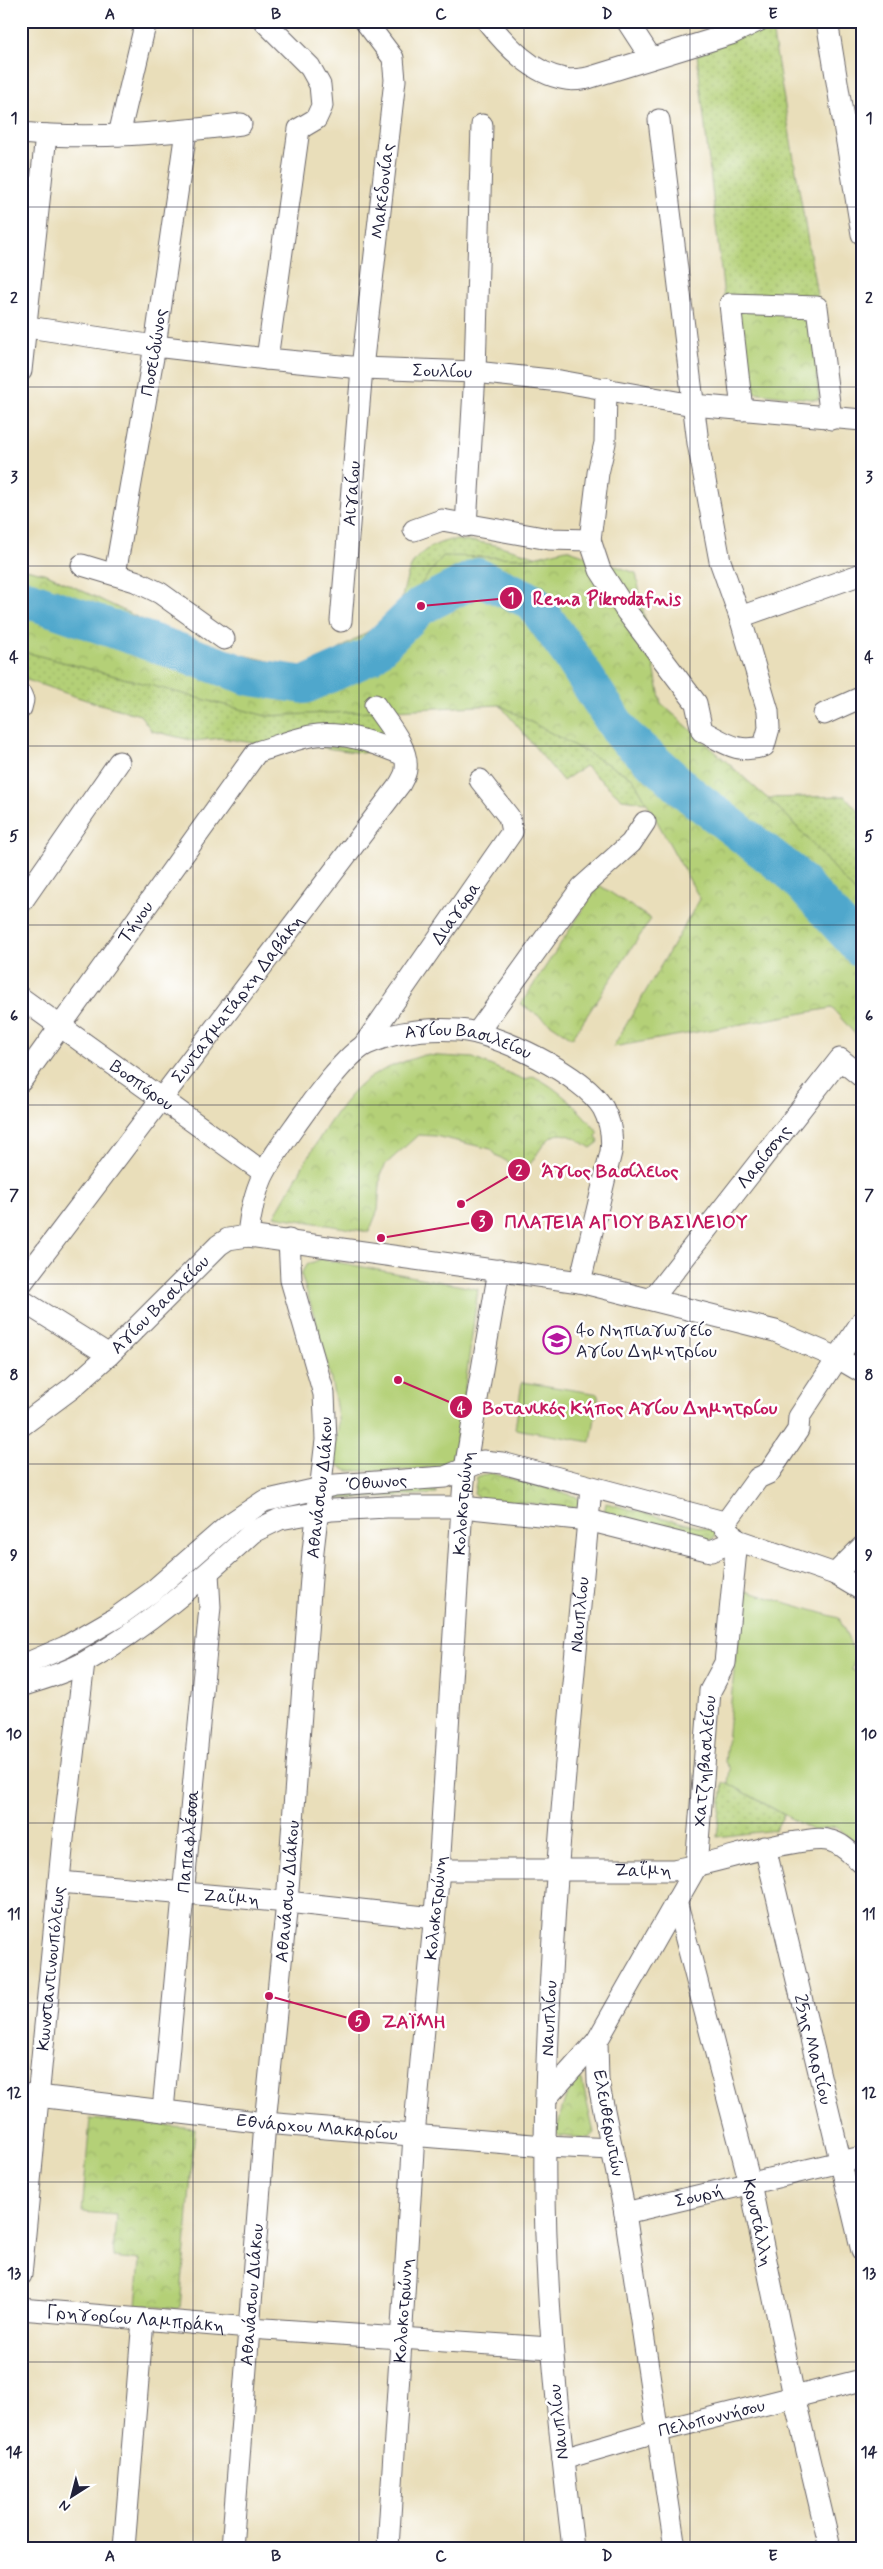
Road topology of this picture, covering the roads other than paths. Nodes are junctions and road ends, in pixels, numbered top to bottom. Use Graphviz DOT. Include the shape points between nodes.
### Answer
graph roads {
  1 [pos="146,21"];
  2 [pos="264,21"];
  3 [pos="365,21"];
  4 [pos="487,21"];
  5 [pos="627,21"];
  6 [pos="758,21"];
  7 [pos="827,21"];
  8 [pos="727,28"];
  9 [pos="651,58"];
  10 [pos="659,120"];
  11 [pos="241,124"];
  12 [pos="482,125"];
  13 [pos="186,131"];
  14 [pos="21,133"];
  15 [pos="46,135"];
  16 [pos="119,135"];
  17 [pos="856,158"];
  18 [pos="862,234"];
  19 [pos="24,327"];
  20 [pos="155,346"];
  21 [pos="268,359"];
  22 [pos="362,368"];
  23 [pos="21,371"];
  24 [pos="475,372"];
  25 [pos="606,388"];
  26 [pos="693,406"];
  27 [pos="742,410"];
  28 [pos="831,419"];
  29 [pos="862,420"];
  30 [pos="466,526"];
  31 [pos="414,530"];
  32 [pos="590,540"];
  33 [pos="82,566"];
  34 [pos="115,574"];
  35 [pos="862,574"];
  36 [pos="740,617"];
  37 [pos="341,621"];
  38 [pos="224,639"];
  39 [pos="862,697"];
  40 [pos="376,705"];
  41 [pos="824,714"];
  42 [pos="404,755"];
  43 [pos="119,762"];
  44 [pos="480,780"];
  45 [pos="644,822"];
  46 [pos="21,903"];
  47 [pos="21,998"];
  48 [pos="60,1025"];
  49 [pos="477,1033"];
  50 [pos="364,1045"];
  51 [pos="862,1077"];
  52 [pos="21,1081"];
  53 [pos="162,1099"];
  54 [pos="263,1172"];
  55 [pos="248,1236"];
  56 [pos="289,1240"];
  57 [pos="499,1270"];
  58 [pos="580,1282"];
  59 [pos="21,1284"];
  60 [pos="652,1299"];
  61 [pos="21,1300"];
  62 [pos="862,1321"];
  63 [pos="109,1355"];
  64 [pos="838,1358"];
  65 [pos="862,1372"];
  66 [pos="21,1426"];
  67 [pos="465,1469"];
  68 [pos="322,1487"];
  69 [pos="591,1488"];
  70 [pos="462,1507"];
  71 [pos="318,1512"];
  72 [pos="588,1520"];
  73 [pos="731,1533"];
  74 [pos="862,1547"];
  75 [pos="208,1573"];
  76 [pos="834,1574"];
  77 [pos="862,1590"];
  78 [pos="84,1663"];
  79 [pos="21,1666"];
  80 [pos="21,1686"];
  81 [pos="765,1847"];
  82 [pos="862,1863"];
  83 [pos="696,1866"];
  84 [pos="439,1870"];
  85 [pos="558,1870"];
  86 [pos="60,1882"];
  87 [pos="183,1894"];
  88 [pos="676,1901"];
  89 [pos="287,1902"];
  90 [pos="434,1918"];
  91 [pos="598,2041"];
  92 [pos="30,2094"];
  93 [pos="546,2098"];
  94 [pos="164,2110"];
  95 [pos="265,2123"];
  96 [pos="414,2136"];
  97 [pos="545,2146"];
  98 [pos="613,2149"];
  99 [pos="862,2157"];
  100 [pos="841,2162"];
  101 [pos="750,2184"];
  102 [pos="625,2213"];
  103 [pos="862,2251"];
  104 [pos="21,2274"];
  105 [pos="21,2308"];
  106 [pos="142,2320"];
  107 [pos="250,2328"];
  108 [pos="401,2339"];
  109 [pos="550,2348"];
  110 [pos="862,2380"];
  111 [pos="794,2396"];
  112 [pos="659,2431"];
  113 [pos="562,2460"];
  114 [pos="124,2548"];
  115 [pos="232,2548"];
  116 [pos="388,2548"];
  117 [pos="573,2548"];
  118 [pos="675,2548"];
  119 [pos="830,2548"];
  1 -- 16 [label="street"];
  2 -- 21 [label="street" via="310,67 320,85 322,106 316,119 298,129"];
  3 -- 22 [label="street, Μακεδονίας" via="393,58 395,80"];
  4 -- 9 [label="street" via="519,55 541,71 567,80 588,78"];
  5 -- 9 [label="street"];
  6 -- 8 [label="street"];
  7 -- 17 [label="street"];
  8 -- 9 [label="street"];
  10 -- 26 [label="street"];
  11 -- 13 [label="street"];
  12 -- 24 [label="street"];
  13 -- 16 [label="street"];
  13 -- 20 [label="street, Ποσειδώνος"];
  14 -- 15 [label="street"];
  15 -- 16 [label="street"];
  15 -- 19 [label="street"];
  17 -- 18 [label="street"];
  19 -- 20 [label="street, Σουλίου"];
  19 -- 23 [label="street"];
  20 -- 21 [label="street, Σουλίου"];
  20 -- 34 [label="street, Ποσειδώνος"];
  21 -- 22 [label="street, Σουλίου"];
  22 -- 24 [label="street, Σουλίου"];
  22 -- 37 [label="street, Αιγαίου"];
  24 -- 25 [label="street, Σουλίου"];
  24 -- 30 [label="street"];
  25 -- 26 [label="street, Σουλίου"];
  25 -- 32 [label="street" via="605,443"];
  26 -- 27 [label="street, Σουλίου"];
  26 -- 36 [label="street" via="720,561"];
  27 -- 28 [label="street, Σουλίου"];
  27 -- 28 [label="street" via="730,304 817,307"];
  28 -- 29 [label="street, Σουλίου"];
  30 -- 31 [label="street" via="442,520"];
  30 -- 32 [label="street" via="549,538"];
  32 -- 36 [label="street" via="600,570 627,612 696,703 702,731 736,749 749,751 764,746 769,728 768,711"];
  33 -- 34 [label="street"];
  34 -- 38 [label="street" via="160,593"];
  35 -- 36 [label="street"];
  39 -- 41 [label="street"];
  40 -- 42 [label="street, Συνταγματάρχη Δαβάκη"];
  42 -- 48 [label="street, Τήνου" via="369,740 341,735 310,736 257,752"];
  42 -- 53 [label="street, Συνταγματάρχη Δαβάκη" via="406,769 400,784"];
  43 -- 46 [label="street"];
  44 -- 50 [label="street, Διαγόρα" via="509,817 512,832"];
  45 -- 49 [label="street" via="631,842 582,887"];
  47 -- 48 [label="street, Βοσπόρου"];
  48 -- 52 [label="street, Τήνου"];
  48 -- 53 [label="street, Βοσπόρου"];
  49 -- 50 [label="street, Αγίου Βασιλείου" via="460,1030 408,1031"];
  49 -- 58 [label="street, Αγίου Βασιλείου" via="533,1055 562,1073 602,1107 610,1123 613,1137 611,1152"];
  50 -- 54 [label="street, Αγίου Βασιλείου" via="317,1095"];
  51 -- 60 [label="street, Λαρίσσης" via="840,1059"];
  53 -- 54 [label="street, Βοσπόρου"];
  53 -- 59 [label="street, Συνταγματάρχη Δαβάκη"];
  54 -- 55 [label="street, Αγίου Βασιλείου" via="252,1203"];
  55 -- 56 [label="street, Αγίου Βασιλείου"];
  55 -- 63 [label="street, Αγίου Βασιλείου" via="228,1239 219,1245"];
  56 -- 57 [label="street, Αγίου Βασιλείου"];
  56 -- 68 [label="street, Αθανάσιου Διάκου" via="291,1280 324,1394 326,1440"];
  57 -- 58 [label="street, Αγίου Βασιλείου"];
  57 -- 67 [label="street, Κολοκοτρώνη"];
  58 -- 60 [label="street, Αγίου Βασιλείου"];
  60 -- 64 [label="street, Αγίου Βασιλείου" via="775,1331"];
  61 -- 63 [label="street, Αγίου Βασιλείου"];
  62 -- 64 [label="street"];
  63 -- 66 [label="street"];
  64 -- 65 [label="street, Αγίου Βασιλείου"];
  64 -- 73 [label="street" via="799,1417 794,1437 769,1473 758,1478"];
  67 -- 68 [label="street, Όθωνος" via="445,1477"];
  67 -- 69 [label="street, Όθωνος" via="482,1462 502,1462"];
  67 -- 70 [label="street, Κολοκοτρώνη"];
  68 -- 71 [label="street, Αθανάσιου Διάκου"];
  68 -- 79 [label="street, Όθωνος" via="278,1496 250,1509 130,1608 65,1647"];
  69 -- 72 [label="street, Ναυπλίου"];
  69 -- 73 [label="street, Όθωνος" via="720,1521"];
  70 -- 71 [label="street, Όθωνος" via="387,1507"];
  70 -- 72 [label="street, Όθωνος"];
  70 -- 84 [label="street, Κολοκοτρώνη"];
  71 -- 75 [label="street, Όθωνος" via="290,1516 265,1525"];
  71 -- 89 [label="street, Αθανάσιου Διάκου" via="312,1551"];
  72 -- 73 [label="street, Όθωνος" via="711,1551"];
  72 -- 85 [label="street, Ναυπλίου"];
  73 -- 76 [label="street, Όθωνος"];
  73 -- 83 [label="street, Χατζηβασιλείου" via="725,1663 710,1691"];
  74 -- 76 [label="street"];
  75 -- 78 [label="street, Όθωνος" via="152,1619"];
  75 -- 87 [label="street, Παπαφλέσσα" via="210,1607"];
  76 -- 77 [label="street, Όθωνος"];
  78 -- 80 [label="street, Όθωνος"];
  78 -- 86 [label="street, Κωνσταντινουπόλεως"];
  81 -- 82 [label="street" via="828,1840 838,1843"];
  81 -- 83 [label="street"];
  81 -- 100 [label="street, 25ης Μαρτίου"];
  83 -- 85 [label="street, Ζαΐμη" via="673,1870"];
  83 -- 88 [label="street, Ελευθερωτών"];
  84 -- 85 [label="street, Ζαΐμη"];
  84 -- 90 [label="street, Κολοκοτρώνη"];
  85 -- 93 [label="street, Ναυπλίου"];
  86 -- 87 [label="street, Ζαΐμη"];
  86 -- 92 [label="street, Κωνσταντινουπόλεως"];
  87 -- 89 [label="street, Ζαΐμη"];
  87 -- 94 [label="street, Παπαφλέσσα"];
  88 -- 91 [label="street, Ελευθερωτών"];
  88 -- 101 [label="street, Κρυστάλλη"];
  89 -- 90 [label="street, Ζαΐμη"];
  89 -- 95 [label="street, Αθανάσιου Διάκου"];
  90 -- 96 [label="street, Κολοκοτρώνη"];
  91 -- 93 [label="street"];
  91 -- 98 [label="street, Ελευθερωτών" via="598,2081"];
  92 -- 94 [label="street, Εθνάρχου Μακαρίου"];
  92 -- 104 [label="street, Κωνσταντινουπόλεως"];
  93 -- 97 [label="street, Ναυπλίου"];
  94 -- 95 [label="street, Εθνάρχου Μακαρίου"];
  95 -- 96 [label="street, Εθνάρχου Μακαρίου"];
  95 -- 107 [label="street, Αθανάσιου Διάκου"];
  96 -- 97 [label="street, Εθνάρχου Μακαρίου"];
  96 -- 108 [label="street, Κολοκοτρώνη"];
  97 -- 98 [label="street, Εθνάρχου Μακαρίου"];
  97 -- 109 [label="street, Ναυπλίου"];
  98 -- 102 [label="street, Ελευθερωτών"];
  99 -- 100 [label="street, Σουρή"];
  100 -- 101 [label="street, Σουρή"];
  100 -- 103 [label="street, 25ης Μαρτίου"];
  101 -- 102 [label="street, Σουρή"];
  101 -- 111 [label="street, Κρυστάλλη"];
  102 -- 112 [label="street, Ελευθερωτών"];
  105 -- 106 [label="street, Γρηγορίου Λαμπράκη"];
  106 -- 107 [label="street, Γρηγορίου Λαμπράκη"];
  106 -- 114 [label="street"];
  107 -- 108 [label="street, Γρηγορίου Λαμπράκη"];
  107 -- 115 [label="street, Αθανάσιου Διάκου"];
  108 -- 109 [label="street, Γρηγορίου Λαμπράκη"];
  108 -- 116 [label="street, Κολοκοτρώνη"];
  109 -- 113 [label="street, Ναυπλίου"];
  110 -- 111 [label="street, Πελοποννήσου"];
  111 -- 112 [label="street, Πελοποννήσου"];
  111 -- 119 [label="street, Κρυστάλλη"];
  112 -- 113 [label="street, Πελοποννήσου"];
  112 -- 118 [label="street, Ελευθερωτών"];
  113 -- 117 [label="street, Ναυπλίου"];
}
